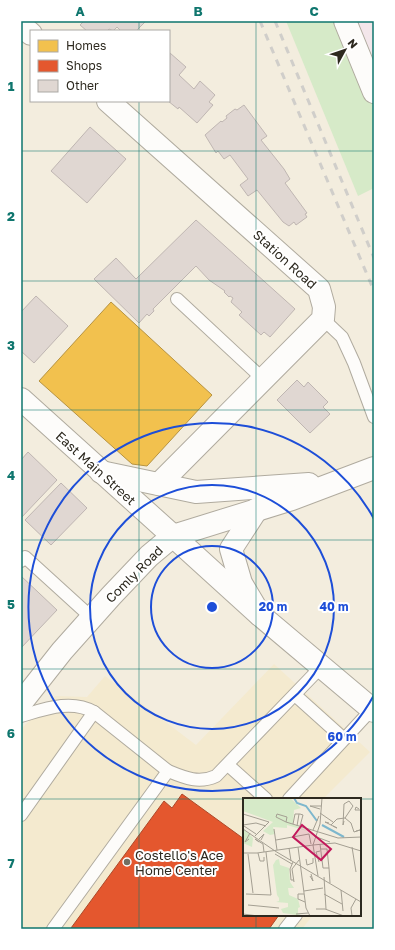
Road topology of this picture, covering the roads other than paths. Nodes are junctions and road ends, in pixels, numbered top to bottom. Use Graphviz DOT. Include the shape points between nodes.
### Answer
graph roads {
  1 [pos="344,21"];
  2 [pos="21,25"];
  3 [pos="30,33"];
  4 [pos="374,92"];
  5 [pos="109,102"];
  6 [pos="177,299"];
  7 [pos="323,319"];
  8 [pos="263,379"];
  9 [pos="21,399"];
  10 [pos="374,417"];
  11 [pos="374,468"];
  12 [pos="101,472"];
  13 [pos="342,481"];
  14 [pos="159,484"];
  15 [pos="257,509"];
  16 [pos="172,536"];
  17 [pos="21,561"];
  18 [pos="260,615"];
  19 [pos="92,618"];
  20 [pos="322,666"];
  21 [pos="295,695"];
  22 [pos="22,704"];
  23 [pos="373,710"];
  24 [pos="94,712"];
  25 [pos="344,739"];
  26 [pos="228,765"];
  27 [pos="168,771"];
  28 [pos="265,798"];
  29 [pos="290,798"];
  30 [pos="21,815"];
  31 [pos="295,916"];
  32 [pos="53,929"];
  33 [pos="285,929"];
  1 -- 4 [label="main road"];
  2 -- 3 [label="main road"];
  5 -- 7 [label="main road, Station Road" via="319,289 324,307"];
  6 -- 8 [label="lane"];
  7 -- 8 [label="main road"];
  7 -- 10 [label="lane" via="342,337"];
  8 -- 14 [label="main road"];
  9 -- 12 [label="main road, East Main Street"];
  11 -- 13 [label="main road, Comly Road"];
  12 -- 14 [label="main road"];
  12 -- 16 [label="main road, East Main Street"];
  13 -- 14 [label="main road" via="196,492"];
  13 -- 15 [label="main road, Comly Road"];
  15 -- 16 [label="main road, Comly Road"];
  15 -- 18 [label="main road" via="231,549 241,583"];
  16 -- 18 [label="main road, East Main Street"];
  16 -- 19 [label="main road, Comly Road" via="148,556"];
  17 -- 19 [label="lane" via="25,557"];
  18 -- 20 [label="main road, East Main Street"];
  19 -- 22 [label="main road, Comly Road"];
  20 -- 21 [label="lane"];
  20 -- 23 [label="main road, East Main Street"];
  21 -- 25 [label="lane"];
  21 -- 26 [label="lane"];
  22 -- 24 [label="lane" via="79,705"];
  23 -- 25 [label="lane"];
  24 -- 27 [label="lane"];
  24 -- 30 [label="lane"];
  25 -- 29 [label="lane"];
  26 -- 27 [label="lane" via="208,780 194,780"];
  26 -- 28 [label="lane"];
  27 -- 32 [label="lane"];
  31 -- 33 [label="lane"];
}
